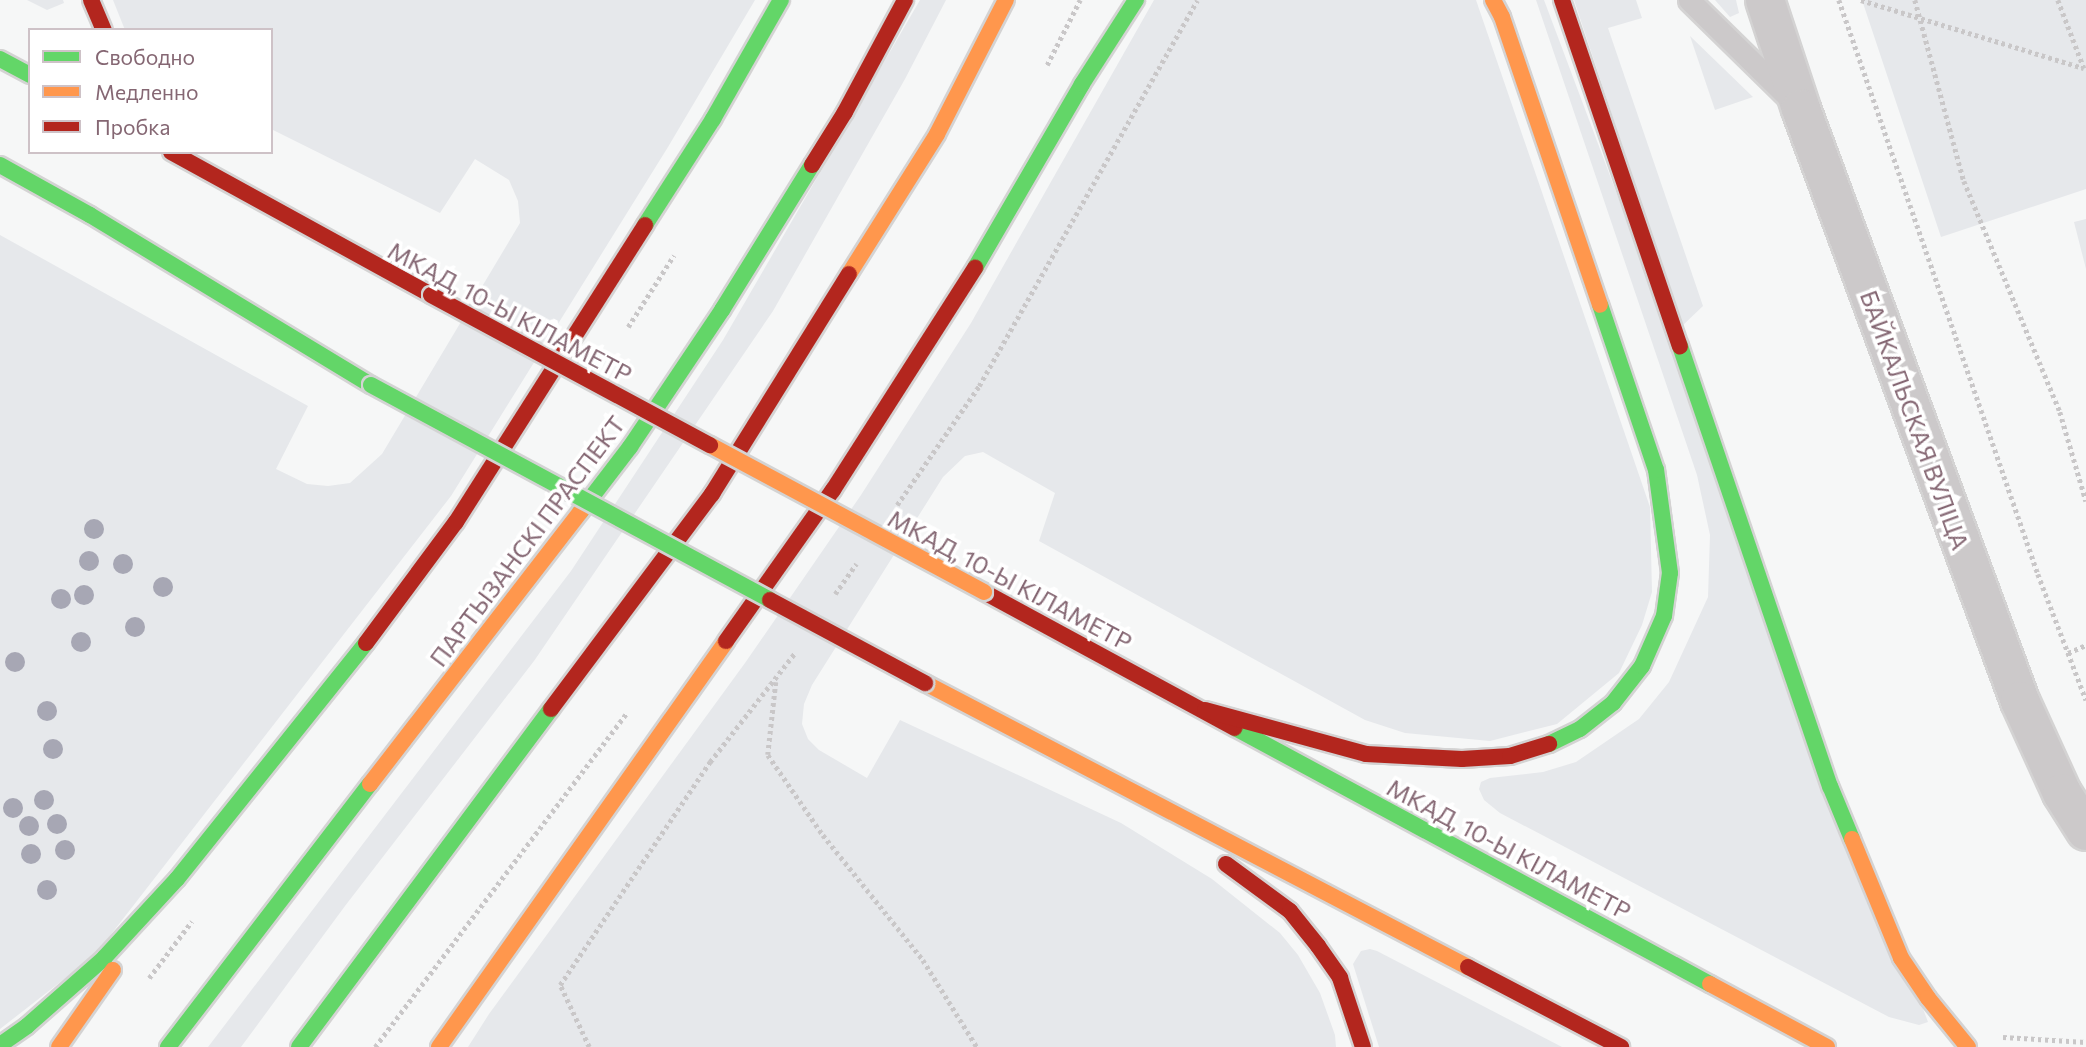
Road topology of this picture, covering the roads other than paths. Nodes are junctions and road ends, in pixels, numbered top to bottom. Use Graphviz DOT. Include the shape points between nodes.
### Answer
graph roads {
  1 [pos="91,0"];
  2 [pos="781,0"];
  3 [pos="905,0"];
  4 [pos="1006,0"];
  5 [pos="1119,0"];
  6 [pos="1136,0"];
  7 [pos="1493,0"];
  8 [pos="1562,0"];
  9 [pos="1689,0"];
  10 [pos="1765,0"];
  11 [pos="103,28"];
  12 [pos="0,59"];
  13 [pos="28,74"];
  14 [pos="1082,84"];
  15 [pos="1801,109"];
  16 [pos="175,154"];
  17 [pos="0,166"];
  18 [pos="237,168"];
  19 [pos="26,199"];
  20 [pos="90,215"];
  21 [pos="304,225"];
  22 [pos="943,694"];
  23 [pos="1205,710"];
  24 [pos="2086,831"];
  25 [pos="1181,836"];
  26 [pos="1215,857"];
  27 [pos="562,870"];
  28 [pos="177,879"];
  29 [pos="1962,1041"];
  30 [pos="0,1045"];
  31 [pos="59,1047"];
  32 [pos="168,1047"];
  33 [pos="299,1047"];
  34 [pos="429,1047"];
  35 [pos="439,1047"];
  36 [pos="1363,1047"];
  37 [pos="1621,1047"];
  38 [pos="1827,1047"];
  1 -- 11 [label="main road"];
  2 -- 28 [label="main road" via="713,118 456,522 331,691"];
  3 -- 32 [label="main road, ПАРТЫЗАНСКІ ПРАСПЕКТ" via="838,123 722,310 629,447"];
  4 -- 33 [label="main road" via="937,134 712,494"];
  5 -- 14 [label="main road"];
  6 -- 14 [label="main road"];
  7 -- 23 [label="main road" via="1656,470 1670,573 1664,616 1642,666 1613,703 1580,729 1510,756 1462,760 1366,754"];
  8 -- 29 [label="main road" via="1829,786 1901,958"];
  9 -- 15 [label="lane"];
  10 -- 15 [label="street, БАЙКАЛЬСКАЯ ВУЛІЦА"];
  12 -- 13 [label="main road"];
  14 -- 27 [label="main road" via="950,310 833,490"];
  15 -- 24 [label="street, БАЙКАЛЬСКАЯ ВУЛІЦА" via="2020,701 2062,793"];
  16 -- 21 [label="main road, МКАД, 10-Ы КІЛАМЕТР"];
  17 -- 20 [label="main road"];
  18 -- 21 [label="main road"];
  19 -- 20 [label="main road"];
  20 -- 22 [label="main road, bridge" via="371,385"];
  21 -- 23 [label="main road, МКАД, 10-Ы КІЛАМЕТР, bridge"];
  22 -- 25 [label="main road"];
  22 -- 37 [label="main road"];
  23 -- 38 [label="main road, МКАД, 10-Ы КІЛАМЕТР"];
  26 -- 36 [label="main road" via="1290,912 1318,947 1340,978"];
  27 -- 34 [label="main road"];
  27 -- 35 [label="main road"];
  28 -- 30 [label="main road" via="104,958"];
  28 -- 31 [label="main road"];
}
